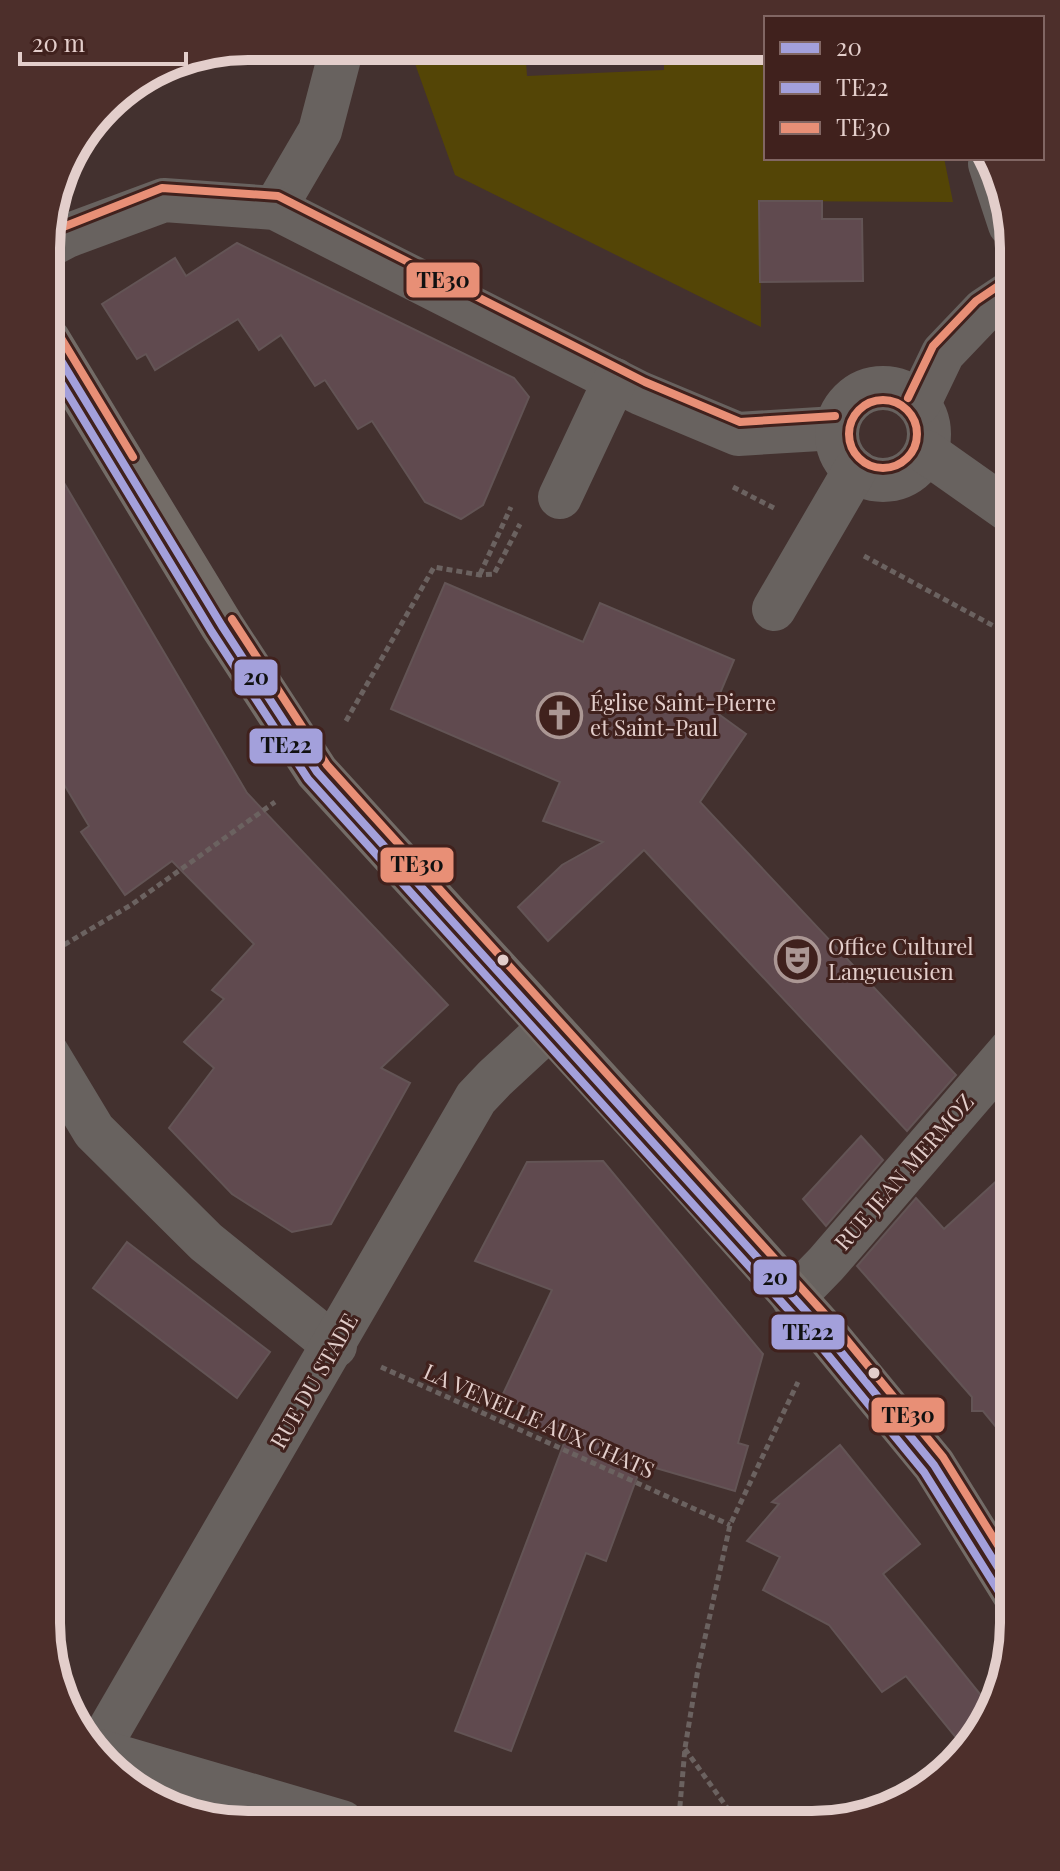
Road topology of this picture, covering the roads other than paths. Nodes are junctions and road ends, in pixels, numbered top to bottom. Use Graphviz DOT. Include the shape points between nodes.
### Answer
graph roads {
  1 [pos="339,60"];
  2 [pos="275,208"];
  3 [pos="61,239"];
  4 [pos="1000,299"];
  5 [pos="60,359"];
  6 [pos="615,380"];
  7 [pos="919,403"];
  8 [pos="836,428"];
  9 [pos="926,452"];
  10 [pos="855,470"];
  11 [pos="560,497"];
  12 [pos="1000,504"];
  13 [pos="774,609"];
  14 [pos="549,1028"];
  15 [pos="1000,1062"];
  16 [pos="60,1075"];
  17 [pos="793,1298"];
  18 [pos="335,1346"];
  19 [pos="1000,1571"];
  20 [pos="103,1742"];
  21 [pos="115,1755"];
  22 [pos="305,1811"];
  1 -- 2 [label="street" via="320,131"];
  2 -- 3 [label="street" via="164,200"];
  2 -- 6 [label="street"];
  4 -- 7 [label="street" via="943,353"];
  5 -- 14 [label="main road" via="317,772"];
  6 -- 8 [label="street" via="738,434"];
  6 -- 11 [label="street"];
  7 -- 8 [label="street" via="894,388 863,392 849,402"];
  7 -- 9 [label="street" via="930,429"];
  8 -- 10 [label="street" via="843,457"];
  9 -- 10 [label="street" via="912,471 897,479 871,478"];
  9 -- 12 [label="street"];
  10 -- 13 [label="street"];
  14 -- 17 [label="main road"];
  14 -- 18 [label="street, RUE DU STADE" via="476,1098"];
  15 -- 17 [label="street, RUE JEAN MERMOZ"];
  16 -- 18 [label="street" via="94,1131 206,1242"];
  17 -- 19 [label="main road" via="934,1465"];
  18 -- 20 [label="street, RUE DU STADE"];
  21 -- 22 [label="street"];
}
